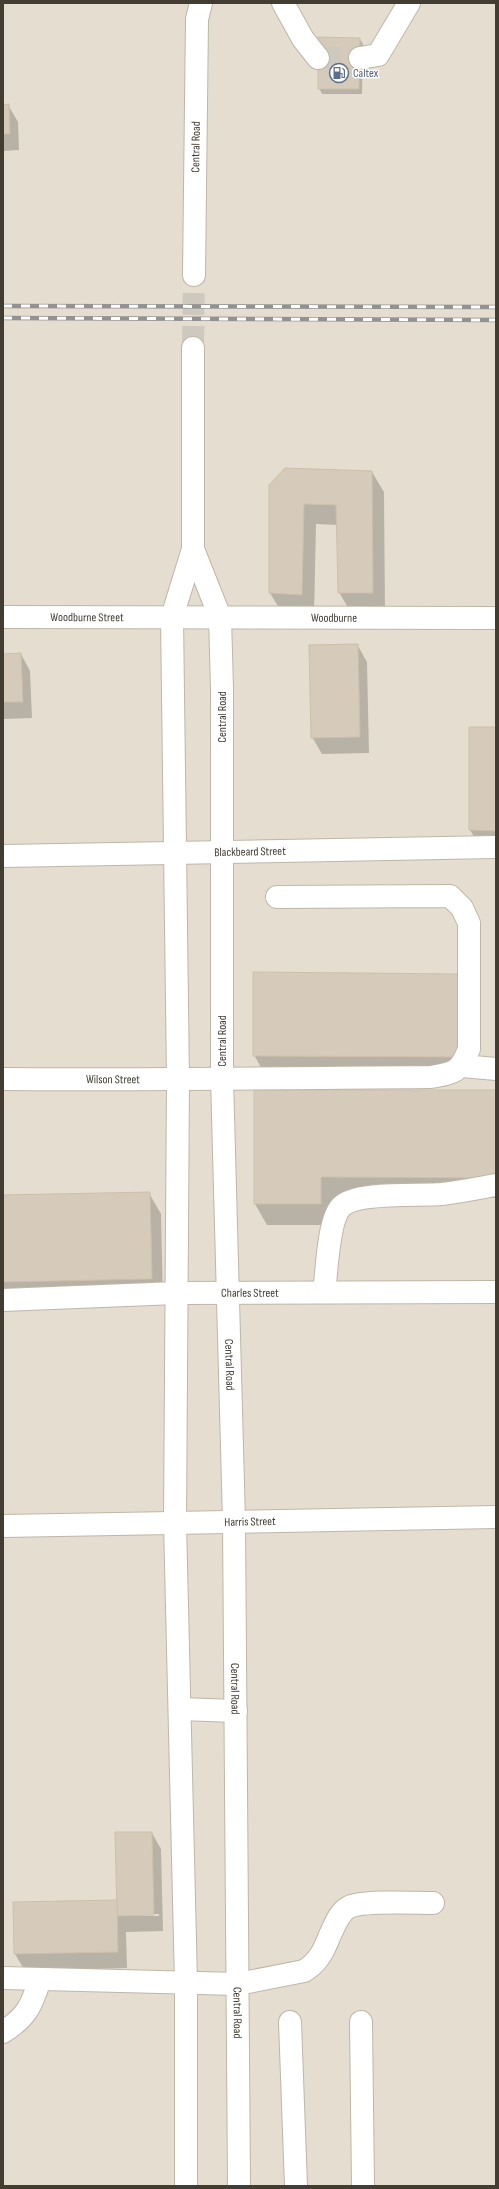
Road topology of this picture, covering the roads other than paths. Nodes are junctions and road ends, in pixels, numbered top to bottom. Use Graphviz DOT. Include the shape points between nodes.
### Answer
graph roads {
  1 [pos="283,3"];
  2 [pos="409,3"];
  3 [pos="197,8"];
  4 [pos="318,58"];
  5 [pos="360,58"];
  6 [pos="194,274"];
  7 [pos="193,348"];
  8 [pos="193,549"];
  9 [pos="3,617"];
  10 [pos="172,617"];
  11 [pos="220,617"];
  12 [pos="496,618"];
  13 [pos="496,847"];
  14 [pos="222,852"];
  15 [pos="174,853"];
  16 [pos="3,856"];
  17 [pos="277,897"];
  18 [pos="462,1066"];
  19 [pos="496,1069"];
  20 [pos="222,1078"];
  21 [pos="3,1079"];
  22 [pos="178,1080"];
  23 [pos="496,1185"];
  24 [pos="324,1292"];
  25 [pos="496,1292"];
  26 [pos="177,1293"];
  27 [pos="227,1293"];
  28 [pos="3,1300"];
  29 [pos="496,1517"];
  30 [pos="234,1521"];
  31 [pos="175,1523"];
  32 [pos="3,1526"];
  33 [pos="180,1710"];
  34 [pos="236,1711"];
  35 [pos="433,1903"];
  36 [pos="3,1978"];
  37 [pos="40,1979"];
  38 [pos="186,1983"];
  39 [pos="238,1984"];
  40 [pos="290,2022"];
  41 [pos="361,2022"];
  42 [pos="3,2032"];
  43 [pos="186,2186"];
  44 [pos="239,2186"];
  45 [pos="296,2186"];
  46 [pos="363,2186"];
  1 -- 4 [label="street" via="303,39"];
  2 -- 5 [label="street" via="378,55"];
  3 -- 6 [label="street, Central Road"];
  7 -- 8 [label="street, Central Road"];
  8 -- 10 [label="street, Central Road"];
  8 -- 11 [label="street, Central Road"];
  9 -- 10 [label="street, Woodburne Street"];
  10 -- 11 [label="street, Woodburne"];
  10 -- 15 [label="street, Central Road"];
  11 -- 12 [label="street, Woodburne"];
  11 -- 14 [label="street, Central Road"];
  13 -- 14 [label="street, Blackbeard Street"];
  14 -- 15 [label="street, Blackbeard Street"];
  14 -- 20 [label="street, Central Road"];
  15 -- 16 [label="street, Blackbeard Street"];
  15 -- 22 [label="street, Central Road"];
  17 -- 18 [label="street" via="450,896 462,908 469,923 469,1050"];
  18 -- 19 [label="street"];
  18 -- 20 [label="street, Wilson Street" via="448,1074 431,1077"];
  20 -- 22 [label="street, Wilson Street"];
  20 -- 27 [label="street, Central Road"];
  21 -- 22 [label="street, Wilson Street"];
  22 -- 26 [label="street, Central Road"];
  23 -- 24 [label="street" via="442,1194 351,1200 340,1207 330,1227"];
  24 -- 25 [label="street, Charles Street"];
  24 -- 27 [label="street, Charles Street"];
  26 -- 27 [label="street, Charles Street"];
  26 -- 28 [label="street, Charles Street"];
  26 -- 31 [label="street, Central Road"];
  27 -- 30 [label="street, Central Road"];
  29 -- 30 [label="street, Harris Street"];
  30 -- 31 [label="street, Harris Street"];
  30 -- 34 [label="street, Central Road"];
  31 -- 32 [label="street, Harris Street"];
  31 -- 33 [label="street, Central Road"];
  33 -- 34 [label="street"];
  33 -- 38 [label="street, Central Road"];
  34 -- 39 [label="street, Central Road"];
  35 -- 39 [label="street" via="365,1904 350,1907 335,1923 321,1956 312,1966 304,1971"];
  36 -- 37 [label="street"];
  37 -- 38 [label="street"];
  37 -- 42 [label="street" via="33,2004 27,2013"];
  38 -- 39 [label="street"];
  38 -- 43 [label="street, Central Road"];
  39 -- 44 [label="street, Central Road"];
  40 -- 45 [label="street"];
  41 -- 46 [label="street"];
}
